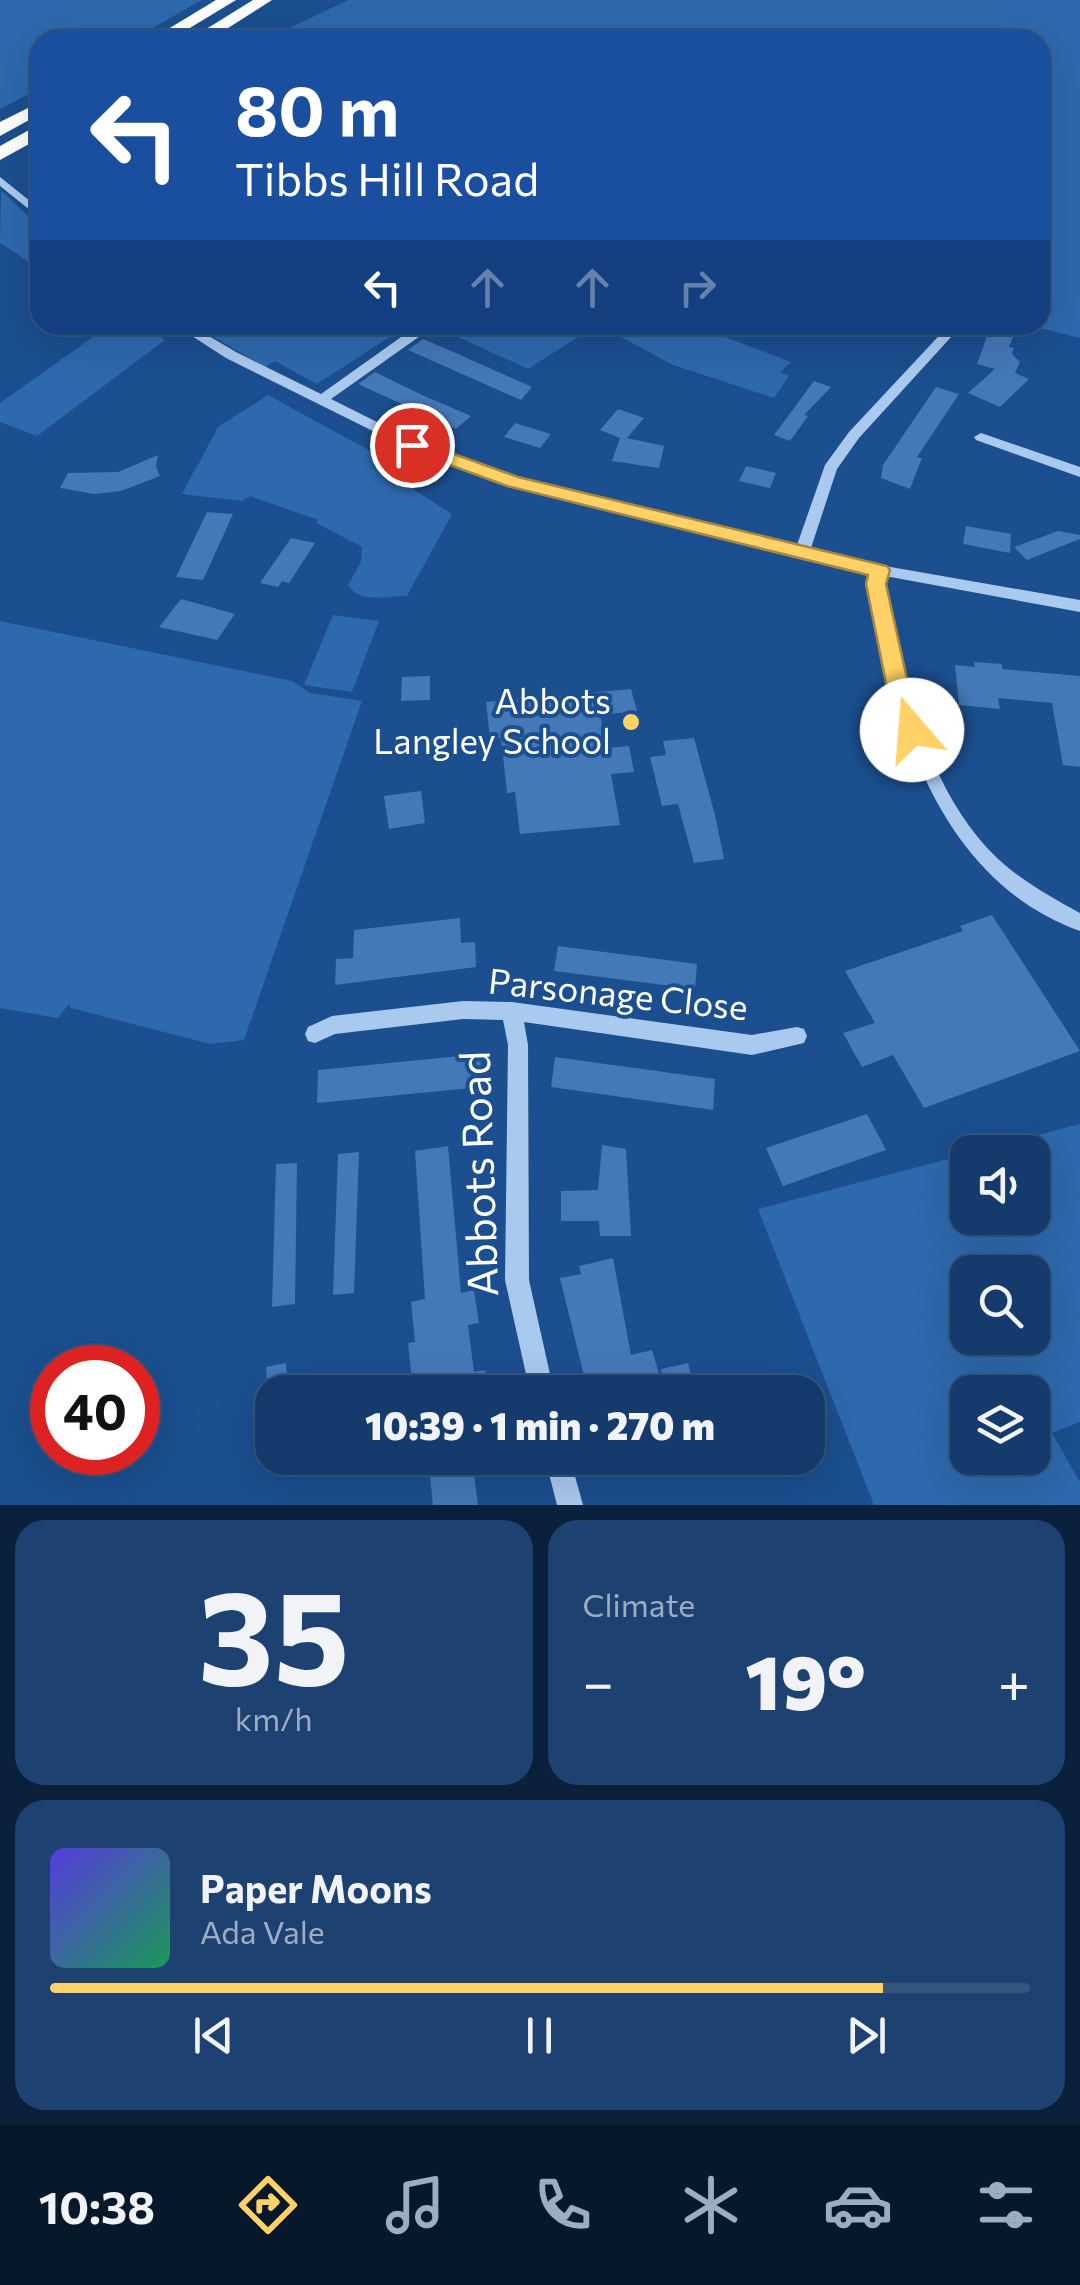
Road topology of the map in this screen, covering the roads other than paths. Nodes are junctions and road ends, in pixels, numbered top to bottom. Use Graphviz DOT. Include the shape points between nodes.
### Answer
graph roads {
  1 [pos="228,0"];
  2 [pos="264,0"];
  3 [pos="176,30"];
  4 [pos="213,30"];
  5 [pos="30,113"];
  6 [pos="0,130"];
  7 [pos="30,136"];
  8 [pos="0,154"];
  9 [pos="0,180"];
  10 [pos="30,206"];
  11 [pos="198,335"];
  12 [pos="412,335"];
  13 [pos="947,335"];
  14 [pos="320,401"];
  15 [pos="981,437"];
  16 [pos="1080,472"];
  17 [pos="803,550"];
  18 [pos="880,570"];
  19 [pos="1080,606"];
  20 [pos="1080,923"];
  21 [pos="512,1012"];
  22 [pos="315,1034"];
  23 [pos="797,1036"];
  24 [pos="538,1375"];
  25 [pos="562,1475"];
  26 [pos="570,1505"];
  1 -- 3 [label="highway"];
  2 -- 4 [label="highway"];
  5 -- 6 [label="highway"];
  7 -- 8 [label="highway"];
  9 -- 10 [label="street"];
  11 -- 14 [label="street"];
  12 -- 14 [label="street"];
  13 -- 17 [label="street" via="830,468"];
  14 -- 17 [label="street" via="513,482"];
  15 -- 16 [label="street"];
  17 -- 18 [label="street"];
  18 -- 19 [label="street"];
  18 -- 20 [label="street" via="876,584 898,688 944,807 1006,879"];
  21 -- 22 [label="street, Parsonage Close" via="463,1010 332,1025"];
  21 -- 23 [label="street, Parsonage Close" via="752,1045"];
  21 -- 24 [label="street, Abbots Road" via="518,1045 517,1280"];
  25 -- 26 [label="street"];
}
